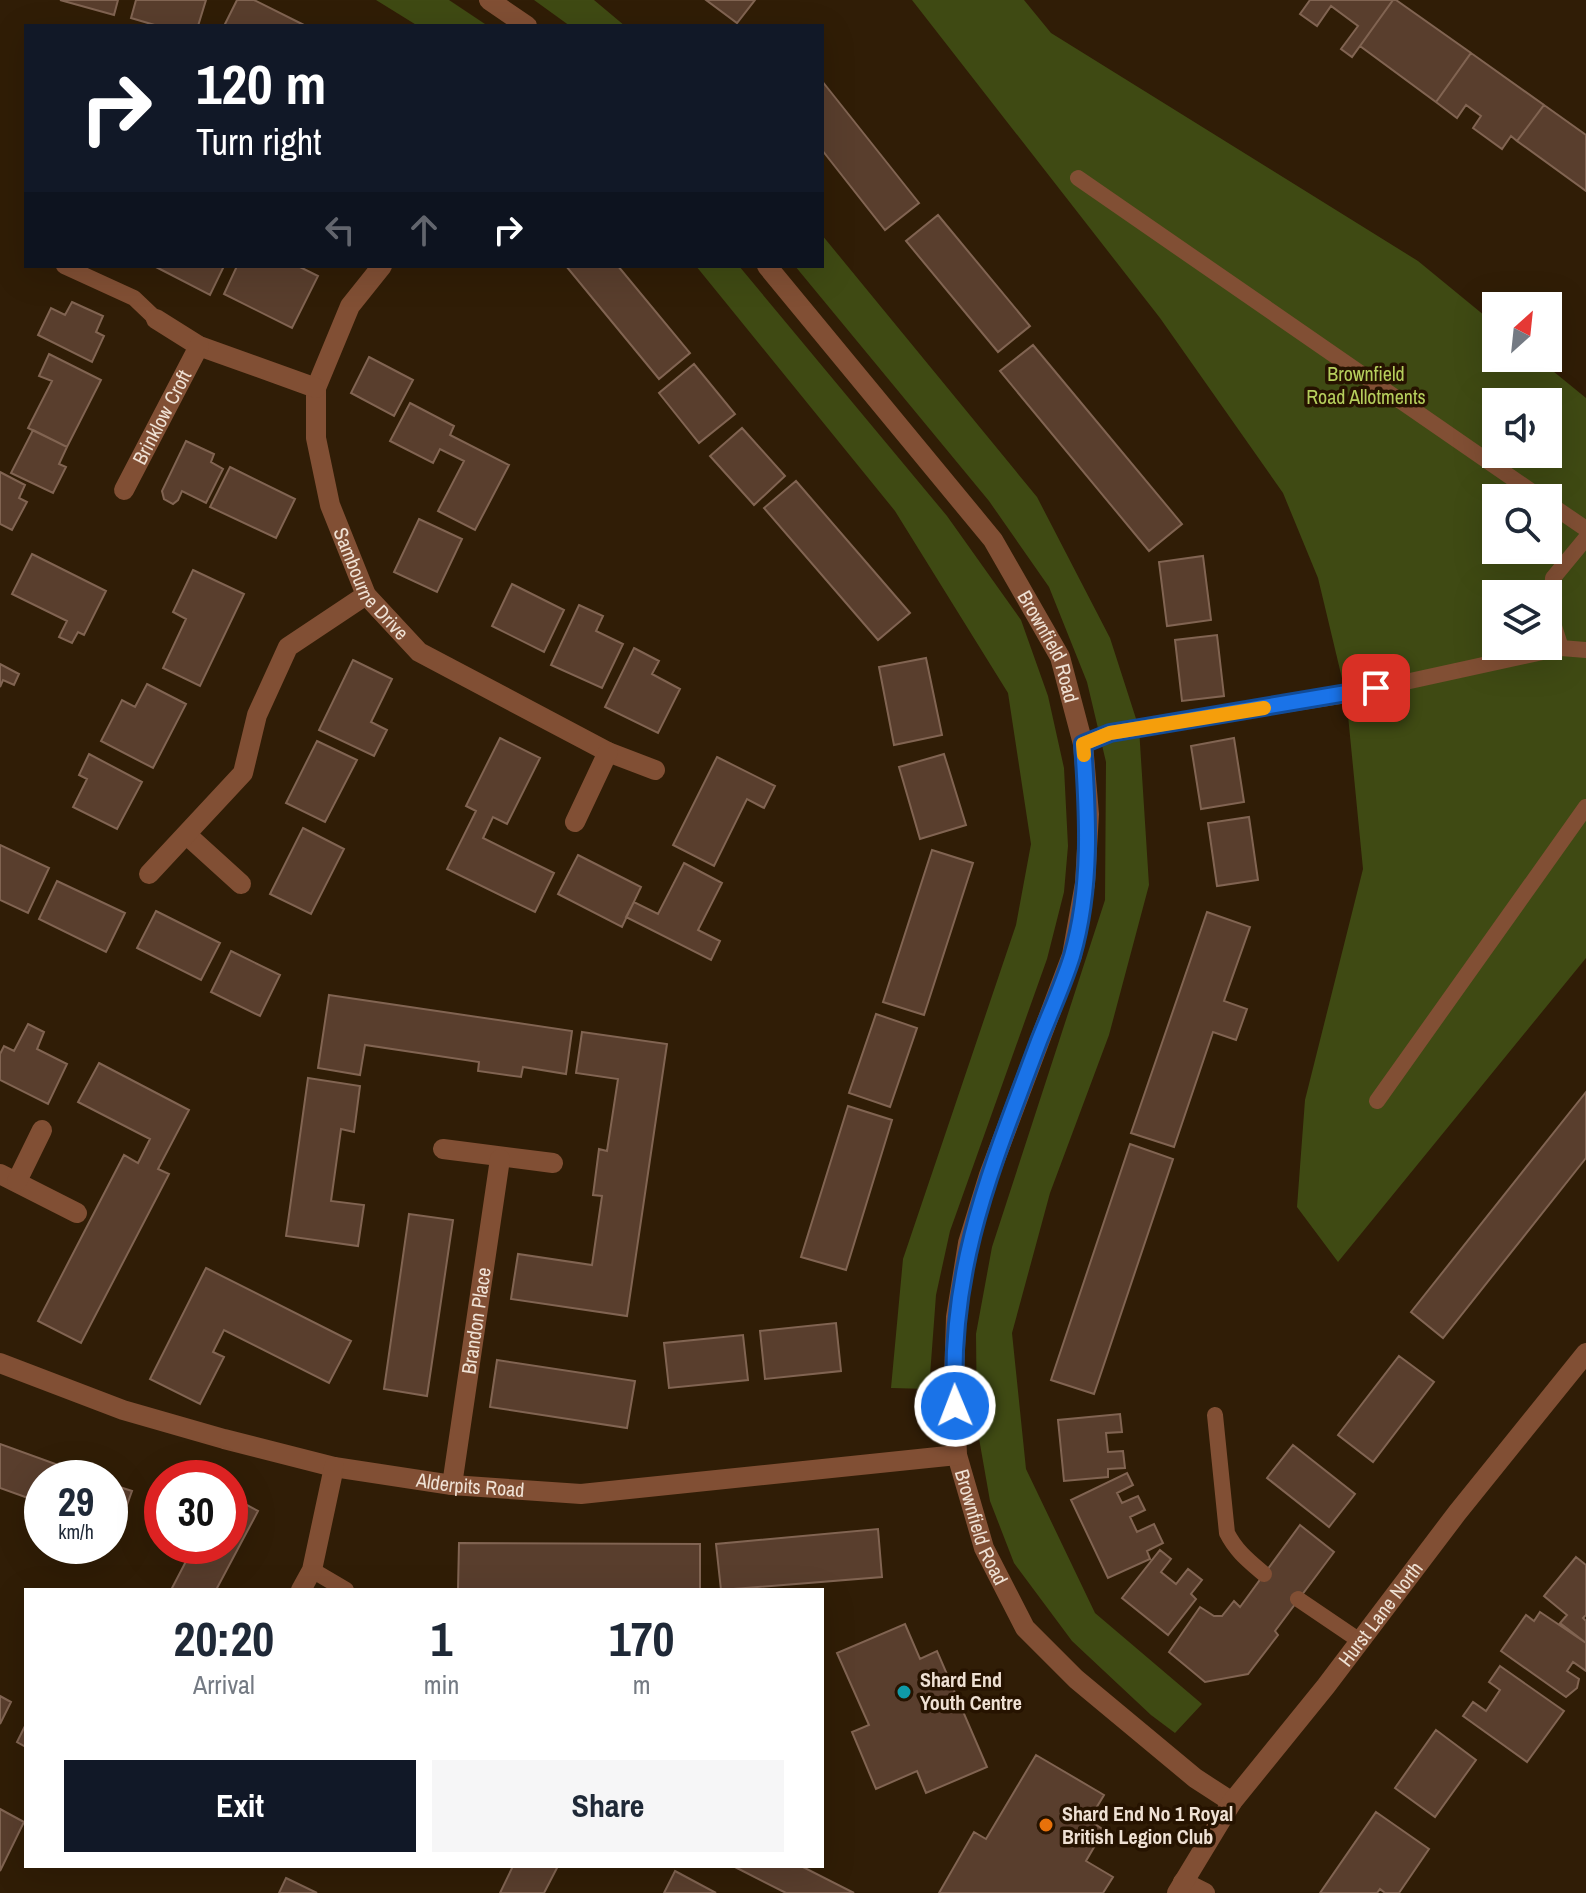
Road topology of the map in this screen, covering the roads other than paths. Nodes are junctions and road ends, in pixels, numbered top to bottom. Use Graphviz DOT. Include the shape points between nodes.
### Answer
graph roads {
  1 [pos="489,0"];
  2 [pos="524,24"];
  3 [pos="1078,178"];
  4 [pos="68,268"];
  5 [pos="380,268"];
  6 [pos="769,268"];
  7 [pos="156,319"];
  8 [pos="199,346"];
  9 [pos="316,388"];
  10 [pos="1521,484"];
  11 [pos="124,490"];
  12 [pos="1562,513"];
  13 [pos="1586,529"];
  14 [pos="1586,538"];
  15 [pos="1553,580"];
  16 [pos="366,595"];
  17 [pos="1562,648"];
  18 [pos="1586,650"];
  19 [pos="1506,660"];
  20 [pos="1083,744"];
  21 [pos="608,752"];
  22 [pos="655,770"];
  23 [pos="1586,807"];
  24 [pos="575,822"];
  25 [pos="187,835"];
  26 [pos="149,874"];
  27 [pos="241,884"];
  28 [pos="1377,1101"];
  29 [pos="42,1130"];
  30 [pos="443,1149"];
  31 [pos="500,1159"];
  32 [pos="553,1163"];
  33 [pos="8,1178"];
  34 [pos="77,1213"];
  35 [pos="1586,1353"];
  36 [pos="0,1363"];
  37 [pos="1215,1415"];
  38 [pos="957,1455"];
  39 [pos="334,1467"];
  40 [pos="452,1485"];
  41 [pos="312,1570"];
  42 [pos="1264,1574"];
  43 [pos="302,1588"];
  44 [pos="343,1588"];
  45 [pos="1298,1599"];
  46 [pos="1360,1641"];
  47 [pos="1232,1802"];
  48 [pos="1180,1888"];
  49 [pos="1205,1893"];
  1 -- 2 [label="street"];
  3 -- 10 [label="lane"];
  4 -- 7 [label="lane" via="134,298"];
  5 -- 9 [label="street, Sambourne Drive" via="350,306"];
  6 -- 20 [label="street, Brownfield Road" via="993,540 1060,657"];
  7 -- 8 [label="street, Brinklow Croft"];
  8 -- 9 [label="street, Brinklow Croft"];
  8 -- 11 [label="street, Brinklow Croft"];
  9 -- 16 [label="street, Sambourne Drive" via="316,438 330,505"];
  12 -- 13 [label="lane"];
  14 -- 15 [label="lane"];
  16 -- 21 [label="street, Sambourne Drive" via="419,652"];
  16 -- 25 [label="street" via="288,647 257,715 243,773"];
  17 -- 18 [label="lane"];
  19 -- 20 [label="lane" via="1346,695 1110,733"];
  20 -- 38 [label="street, Brownfield Road" via="1089,814 1085,883 1072,955 968,1243 956,1317"];
  21 -- 22 [label="street, Sambourne Drive"];
  21 -- 24 [label="street"];
  23 -- 28 [label="lane"];
  25 -- 26 [label="street"];
  25 -- 27 [label="street"];
  29 -- 33 [label="street"];
  30 -- 31 [label="street"];
  31 -- 32 [label="street"];
  31 -- 40 [label="street, Brandon Place"];
  33 -- 34 [label="street"];
  35 -- 46 [label="street, Hurst Lane North"];
  36 -- 39 [label="street, Alderpits Road" via="123,1410"];
  37 -- 42 [label="lane" via="1227,1533 1233,1546"];
  38 -- 40 [label="street, Alderpits Road" via="581,1494"];
  38 -- 47 [label="street, Brownfield Road" via="984,1548 1025,1628 1076,1679 1195,1778"];
  39 -- 40 [label="street, Alderpits Road"];
  39 -- 41 [label="street"];
  41 -- 43 [label="street"];
  41 -- 44 [label="lane"];
  45 -- 46 [label="lane"];
  46 -- 47 [label="street, Hurst Lane North"];
  47 -- 48 [label="street, Hurst Lane North"];
  48 -- 49 [label="street"];
}
